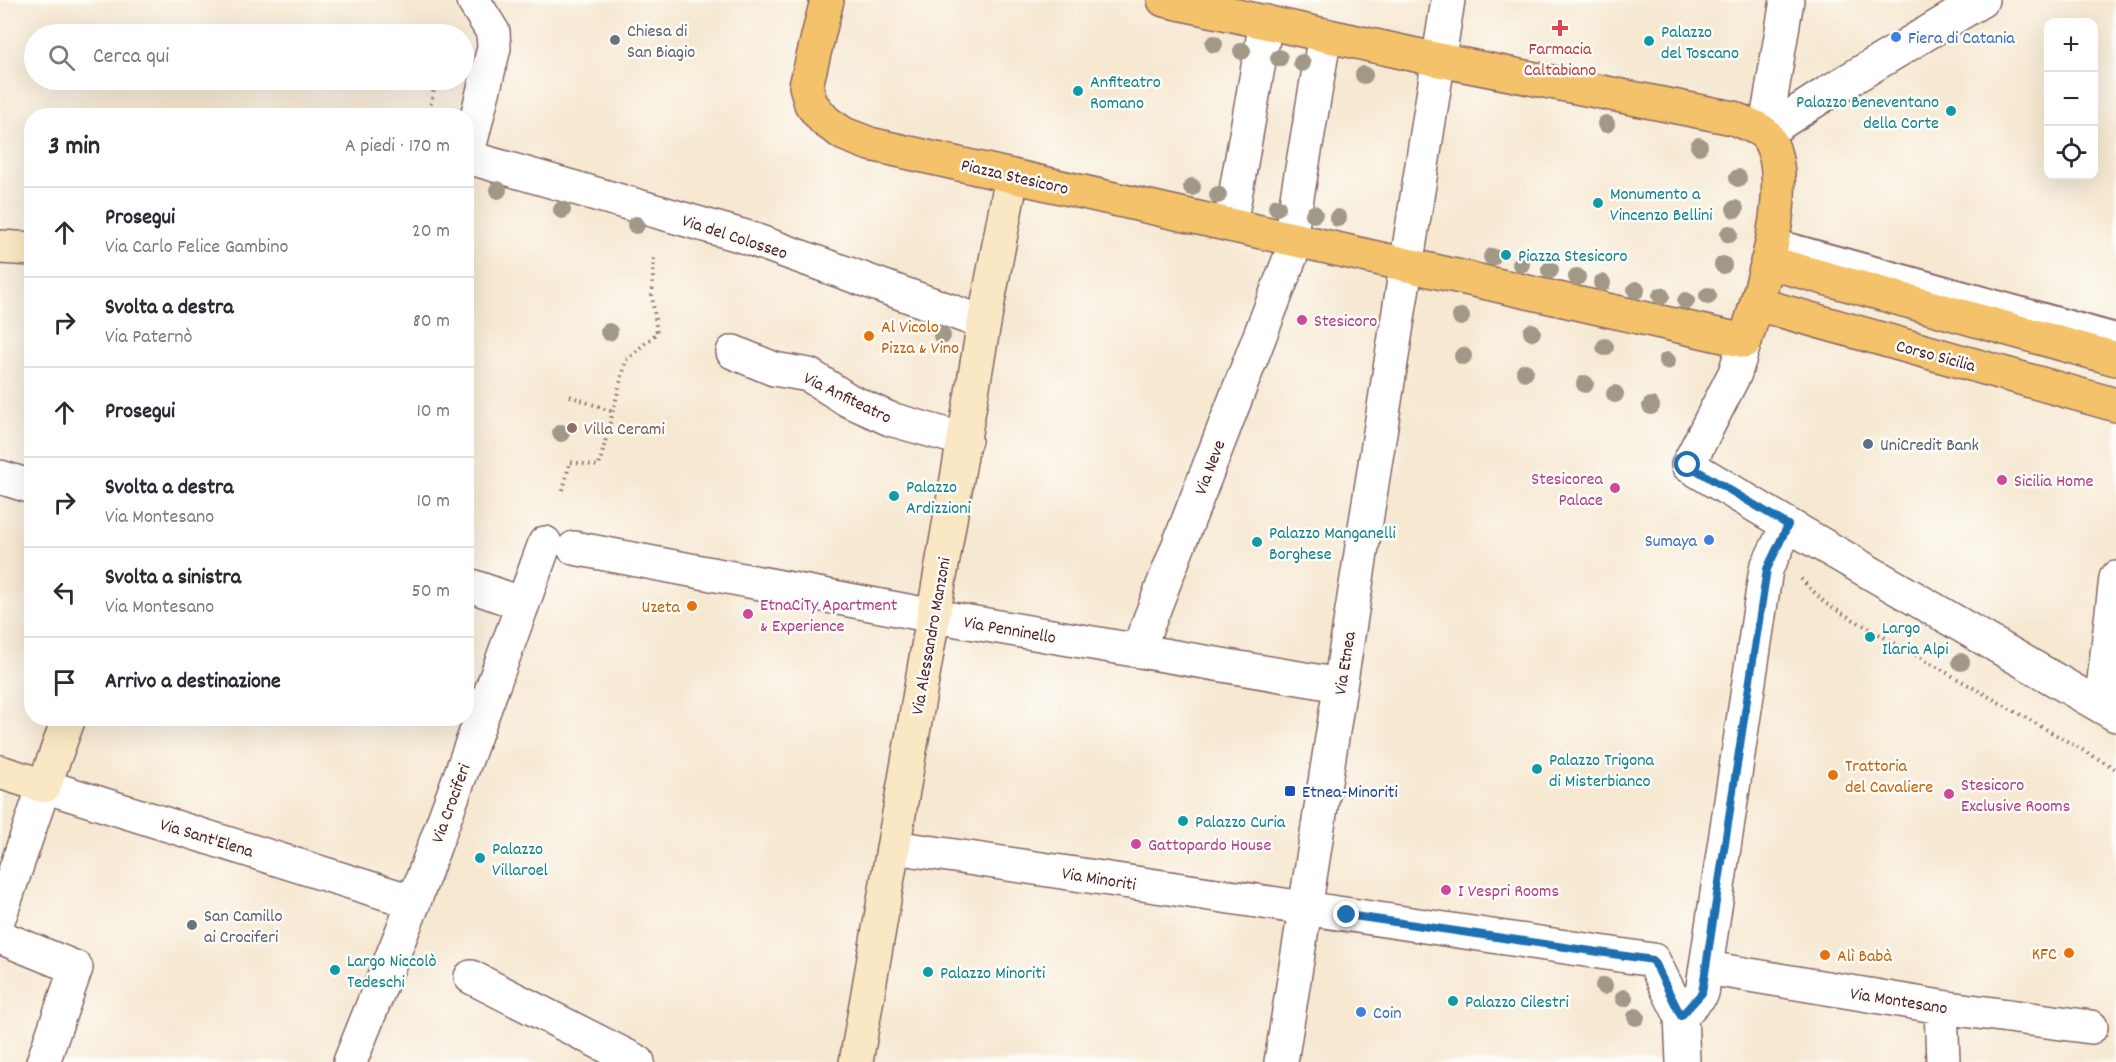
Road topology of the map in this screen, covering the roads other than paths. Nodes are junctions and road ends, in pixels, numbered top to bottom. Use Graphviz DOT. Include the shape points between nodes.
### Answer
graph roads {
  1 [pos="473,0"];
  2 [pos="827,0"];
  3 [pos="1164,0"];
  4 [pos="1448,0"];
  5 [pos="1787,0"];
  6 [pos="1982,0"];
  7 [pos="1266,22"];
  8 [pos="1325,35"];
  9 [pos="1439,60"];
  10 [pos="474,129"];
  11 [pos="1764,134"];
  12 [pos="474,158"];
  13 [pos="1012,176"];
  14 [pos="1230,225"];
  15 [pos="1294,239"];
  16 [pos="0,247"];
  17 [pos="24,248"];
  18 [pos="1770,251"];
  19 [pos="1405,265"];
  20 [pos="1757,304"];
  21 [pos="984,323"];
  22 [pos="2116,335"];
  23 [pos="1745,341"];
  24 [pos="733,352"];
  25 [pos="2116,359"];
  26 [pos="2116,405"];
  27 [pos="965,440"];
  28 [pos="0,477"];
  29 [pos="24,484"];
  30 [pos="1788,525"];
  31 [pos="560,545"];
  32 [pos="2116,578"];
  33 [pos="474,587"];
  34 [pos="523,604"];
  35 [pos="934,616"];
  36 [pos="1138,650"];
  37 [pos="1340,686"];
  38 [pos="2109,710"];
  39 [pos="66,726"];
  40 [pos="0,772"];
  41 [pos="44,786"];
  42 [pos="894,846"];
  43 [pos="414,902"];
  44 [pos="1305,908"];
  45 [pos="0,915"];
  46 [pos="0,937"];
  47 [pos="1707,968"];
  48 [pos="471,977"];
  49 [pos="1941,1007"];
  50 [pos="1681,1016"];
  51 [pos="2091,1027"];
  52 [pos="43,1062"];
  53 [pos="350,1062"];
  54 [pos="638,1062"];
  55 [pos="856,1062"];
  56 [pos="1281,1062"];
  57 [pos="1683,1062"];
  58 [pos="1943,1062"];
  1 -- 10 [label="street, Via del Colosseo" via="494,40"];
  2 -- 13 [label="main road, Piazza Stesicoro" via="806,86 811,105 825,121 870,144"];
  3 -- 7 [label="main road"];
  4 -- 9 [label="street"];
  5 -- 11 [label="street"];
  6 -- 11 [label="street"];
  7 -- 8 [label="main road"];
  7 -- 14 [label="street"];
  8 -- 9 [label="main road"];
  8 -- 15 [label="street, Via Neve"];
  9 -- 11 [label="main road" via="1733,118"];
  9 -- 19 [label="street, Via Etnea"];
  11 -- 18 [label="main road" via="1775,153 1778,182"];
  12 -- 21 [label="street, Via del Colosseo" via="746,237"];
  13 -- 14 [label="main road, Piazza Stesicoro"];
  13 -- 21 [label="main road, Via Alessandro Manzoni"];
  14 -- 15 [label="main road, Piazza Stesicoro"];
  15 -- 19 [label="main road, Piazza Stesicoro"];
  15 -- 36 [label="street, Via Neve"];
  16 -- 17 [label="main road"];
  18 -- 20 [label="main road"];
  18 -- 22 [label="lane"];
  18 -- 25 [label="main road"];
  19 -- 23 [label="main road, Piazza Stesicoro"];
  19 -- 37 [label="street, Via Etnea"];
  20 -- 23 [label="main road"];
  20 -- 26 [label="main road, Corso Sicilia"];
  21 -- 27 [label="main road, Via Alessandro Manzoni"];
  23 -- 30 [label="street" via="1735,373 1688,465"];
  24 -- 27 [label="street, Via Anfiteatro" via="774,369 809,375 848,400 890,419"];
  27 -- 35 [label="main road, Via Alessandro Manzoni"];
  28 -- 29 [label="street"];
  30 -- 38 [label="street"];
  30 -- 47 [label="street" via="1767,569"];
  31 -- 34 [label="street, Via Crociferi"];
  31 -- 35 [label="street, Via Penninello"];
  32 -- 38 [label="street"];
  33 -- 34 [label="street"];
  34 -- 43 [label="street, Via Crociferi"];
  35 -- 36 [label="street, Via Penninello"];
  35 -- 42 [label="main road, Via Alessandro Manzoni"];
  36 -- 37 [label="street, Via Penninello"];
  37 -- 44 [label="street, Via Etnea"];
  39 -- 41 [label="main road"];
  40 -- 41 [label="main road, Via Sant'Elena"];
  41 -- 43 [label="street, Via Sant'Elena"];
  41 -- 45 [label="street"];
  42 -- 44 [label="street, Via Minoriti"];
  42 -- 55 [label="main road, Via Alessandro Manzoni"];
  43 -- 53 [label="street, Via Crociferi"];
  44 -- 50 [label="street" via="1653,960"];
  44 -- 56 [label="street, Via Etnea"];
  46 -- 52 [label="street" via="76,968"];
  47 -- 49 [label="street, Via Montesano"];
  47 -- 50 [label="street" via="1702,993"];
  48 -- 54 [label="street"];
  49 -- 51 [label="street, Via Montesano"];
  49 -- 58 [label="street"];
  50 -- 57 [label="street"];
}
